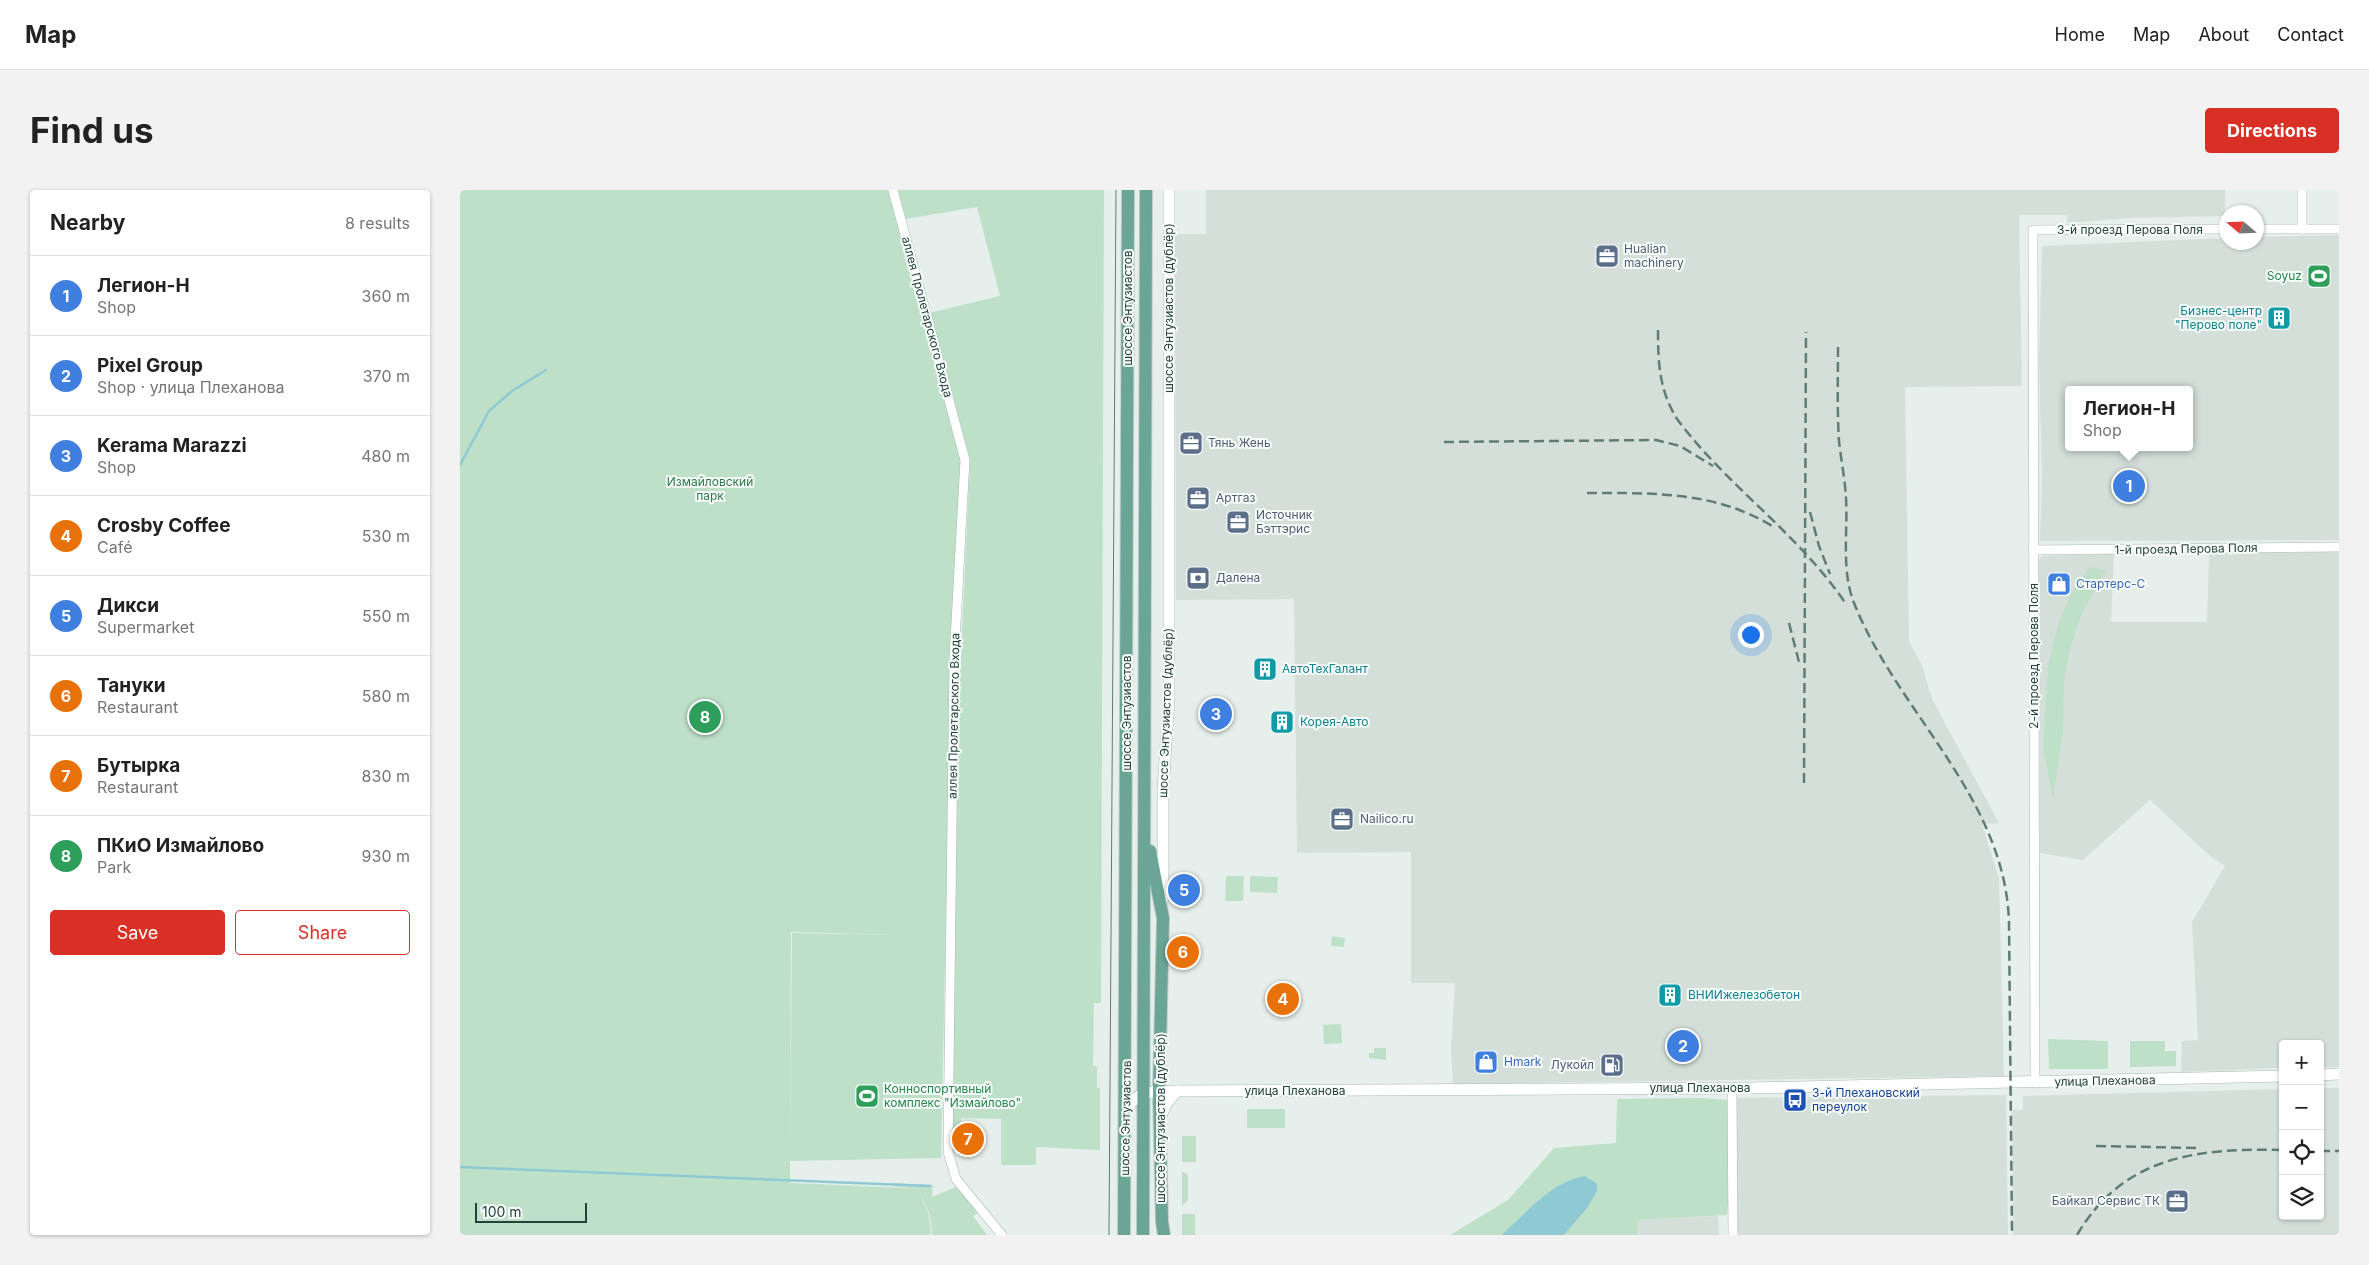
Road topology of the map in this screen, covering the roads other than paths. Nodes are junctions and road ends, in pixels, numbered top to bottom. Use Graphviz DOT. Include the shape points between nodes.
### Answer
graph roads {
  1 [pos="893,190"];
  2 [pos="1128,190"];
  3 [pos="1146,190"];
  4 [pos="1170,190"];
  5 [pos="2302,190"];
  6 [pos="2302,228"];
  7 [pos="2264,229"];
  8 [pos="2339,229"];
  9 [pos="2033,230"];
  10 [pos="2219,230"];
  11 [pos="2339,547"];
  12 [pos="2033,550"];
  13 [pos="1144,825"];
  14 [pos="1163,918"];
  15 [pos="1159,1071"];
  16 [pos="2339,1074"];
  17 [pos="2324,1075"];
  18 [pos="2279,1076"];
  19 [pos="2035,1082"];
  20 [pos="1732,1088"];
  21 [pos="1177,1091"];
  22 [pos="1159,1092"];
  23 [pos="1144,1093"];
  24 [pos="1126,1112"];
  25 [pos="1160,1121"];
  26 [pos="1002,1235"];
  27 [pos="1124,1235"];
  28 [pos="1144,1235"];
  29 [pos="1164,1235"];
  30 [pos="1734,1235"];
  1 -- 26 [label="street, аллея Пролетарского Входа" via="965,460 954,660 948,1152 956,1179"];
  2 -- 24 [label="main road, шоссе Энтузиастов"];
  3 -- 13 [label="main road, шоссе Энтузиастов"];
  4 -- 14 [label="main road, шоссе Энтузиастов (дублёр)" via="1168,697 1163,791"];
  5 -- 6 [label="street"];
  6 -- 7 [label="street"];
  6 -- 8 [label="street"];
  9 -- 10 [label="street, 3-й проезд Перова Поля"];
  9 -- 12 [label="street, 2-й проезд Перова Поля"];
  11 -- 12 [label="street, 1-й проезд Перова Поля"];
  12 -- 19 [label="street, 2-й проезд Перова Поля"];
  13 -- 14 [label="main road"];
  13 -- 23 [label="main road, шоссе Энтузиастов"];
  14 -- 15 [label="main road, шоссе Энтузиастов (дублёр)"];
  15 -- 21 [label="main road"];
  15 -- 22 [label="main road, шоссе Энтузиастов (дублёр)"];
  15 -- 23 [label="main road"];
  16 -- 17 [label="main road"];
  18 -- 19 [label="main road, улица Плеханова"];
  19 -- 20 [label="main road, улица Плеханова"];
  20 -- 21 [label="main road, улица Плеханова"];
  20 -- 30 [label="street"];
  21 -- 22 [label="main road, улица Плеханова"];
  21 -- 25 [label="main road" via="1166,1104"];
  22 -- 23 [label="main road, улица Плеханова"];
  22 -- 25 [label="main road, шоссе Энтузиастов (дублёр)"];
  23 -- 24 [label="main road" via="1132,1099"];
  23 -- 28 [label="main road, шоссе Энтузиастов"];
  24 -- 27 [label="main road, шоссе Энтузиастов"];
  25 -- 29 [label="main road, шоссе Энтузиастов (дублёр)"];
}
